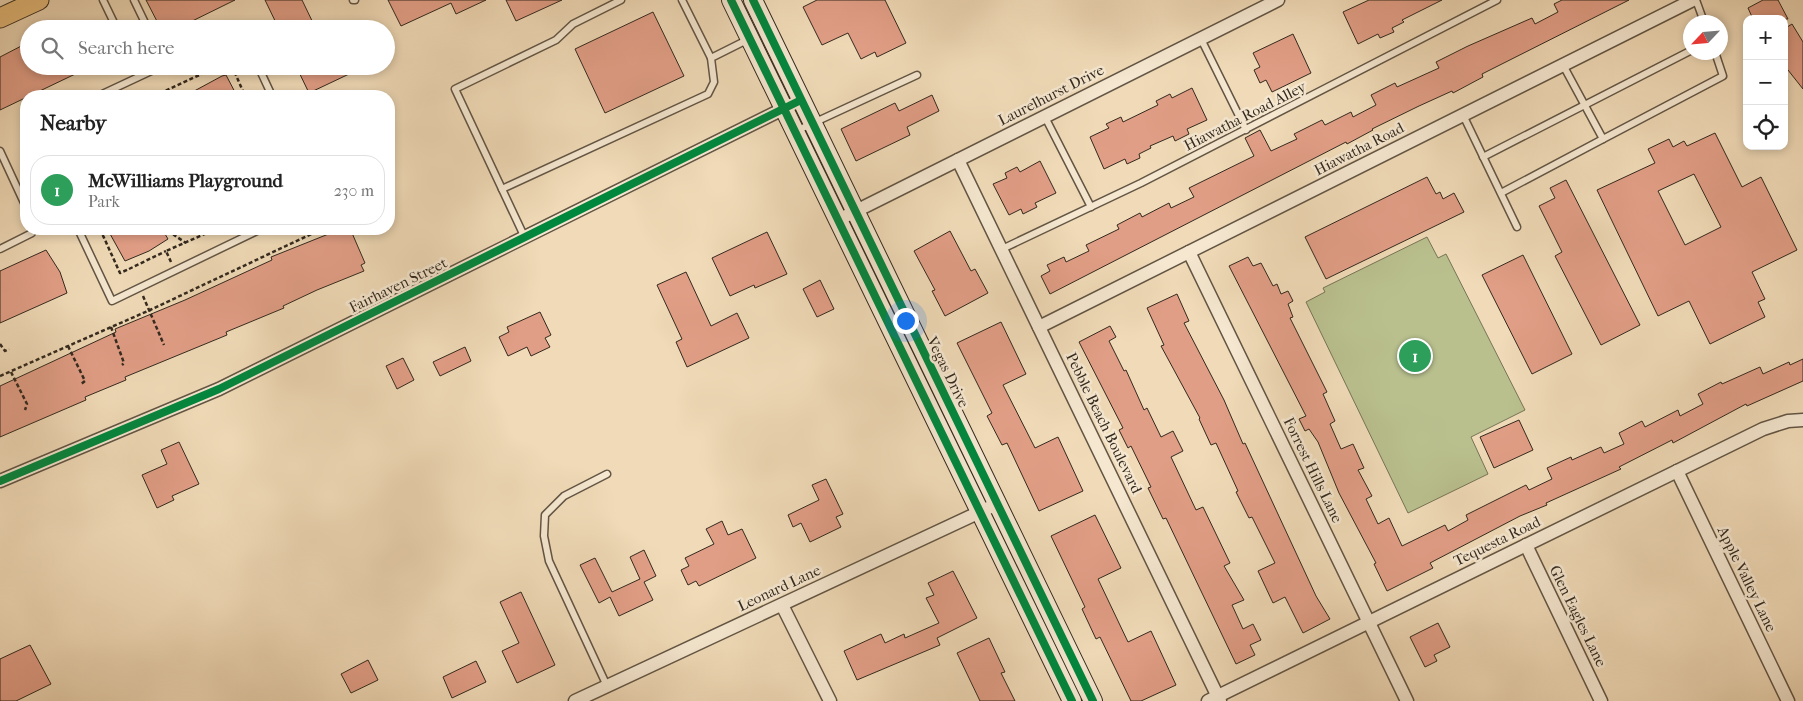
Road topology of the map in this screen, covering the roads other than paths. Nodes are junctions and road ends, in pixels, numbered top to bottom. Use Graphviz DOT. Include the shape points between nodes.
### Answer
graph roads {
  1 [pos="39,0"];
  2 [pos="103,0"];
  3 [pos="134,0"];
  4 [pos="621,0"];
  5 [pos="682,0"];
  6 [pos="731,0"];
  7 [pos="753,0"];
  8 [pos="1278,0"];
  9 [pos="1497,0"];
  10 [pos="1694,0"];
  11 [pos="1701,15"];
  12 [pos="0,18"];
  13 [pos="113,20"];
  14 [pos="144,20"];
  15 [pos="768,30"];
  16 [pos="750,39"];
  17 [pos="1201,39"];
  18 [pos="1683,54"];
  19 [pos="711,58"];
  20 [pos="1718,60"];
  21 [pos="1563,65"];
  22 [pos="262,75"];
  23 [pos="917,75"];
  24 [pos="139,76"];
  25 [pos="110,90"];
  26 [pos="269,90"];
  27 [pos="801,100"];
  28 [pos="1584,104"];
  29 [pos="784,108"];
  30 [pos="1464,115"];
  31 [pos="1045,117"];
  32 [pos="812,123"];
  33 [pos="1246,130"];
  34 [pos="795,131"];
  35 [pos="1603,139"];
  36 [pos="0,151"];
  37 [pos="1483,157"];
  38 [pos="958,160"];
  39 [pos="2,161"];
  40 [pos="502,189"];
  41 [pos="1501,193"];
  42 [pos="20,195"];
  43 [pos="1091,207"];
  44 [pos="856,212"];
  45 [pos="838,220"];
  46 [pos="1517,227"];
  47 [pos="28,235"];
  48 [pos="81,235"];
  49 [pos="248,235"];
  50 [pos="525,238"];
  51 [pos="0,249"];
  52 [pos="1002,249"];
  53 [pos="1189,252"];
  54 [pos="1039,327"];
  55 [pos="1803,420"];
  56 [pos="1677,471"];
  57 [pos="606,474"];
  58 [pos="0,481"];
  59 [pos="997,504"];
  60 [pos="980,512"];
  61 [pos="1526,545"];
  62 [pos="782,605"];
  63 [pos="1369,622"];
  64 [pos="607,686"];
  65 [pos="1216,699"];
  66 [pos="575,701"];
  67 [pos="830,701"];
  68 [pos="1072,701"];
  69 [pos="1093,701"];
  70 [pos="1407,701"];
  71 [pos="1601,701"];
  72 [pos="1788,701"];
  1 -- 12 [label="main road"];
  2 -- 13 [label="lane"];
  3 -- 14 [label="lane"];
  4 -- 40 [label="lane" via="573,24 556,40 455,89"];
  5 -- 19 [label="lane"];
  6 -- 16 [label="main road"];
  7 -- 15 [label="main road, Vegas Drive"];
  8 -- 17 [label="street, Laurelhurst Drive"];
  9 -- 33 [label="lane, Hiawatha Road Alley"];
  10 -- 11 [label="lane"];
  10 -- 21 [label="street, Hiawatha Road"];
  15 -- 16 [label="main road"];
  15 -- 27 [label="main road, Vegas Drive"];
  16 -- 19 [label="lane"];
  16 -- 29 [label="main road"];
  17 -- 31 [label="street, Laurelhurst Drive"];
  17 -- 33 [label="lane"];
  18 -- 28 [label="lane"];
  19 -- 40 [label="lane" via="714,82 708,94"];
  20 -- 35 [label="lane" via="1723,76"];
  21 -- 28 [label="lane"];
  21 -- 30 [label="street, Hiawatha Road"];
  22 -- 26 [label="lane"];
  23 -- 32 [label="lane"];
  24 -- 25 [label="lane"];
  27 -- 29 [label="street, Fairhaven Street"];
  27 -- 32 [label="main road, Vegas Drive"];
  28 -- 35 [label="lane"];
  28 -- 37 [label="lane"];
  29 -- 34 [label="main road"];
  29 -- 50 [label="street, Fairhaven Street"];
  30 -- 37 [label="lane"];
  30 -- 53 [label="street, Hiawatha Road"];
  31 -- 38 [label="street, Laurelhurst Drive"];
  31 -- 43 [label="lane"];
  32 -- 34 [label="lane"];
  32 -- 44 [label="main road, Vegas Drive"];
  33 -- 43 [label="lane, Hiawatha Road Alley"];
  34 -- 45 [label="main road"];
  35 -- 41 [label="lane"];
  36 -- 39 [label="lane"];
  37 -- 41 [label="lane"];
  38 -- 44 [label="street, Laurelhurst Drive"];
  38 -- 52 [label="street, Pebble Beach Boulevard"];
  39 -- 42 [label="lane"];
  40 -- 50 [label="lane"];
  41 -- 46 [label="lane"];
  43 -- 52 [label="lane, Hiawatha Road Alley"];
  44 -- 45 [label="street, Laurelhurst Drive"];
  44 -- 59 [label="main road, Vegas Drive"];
  45 -- 60 [label="main road"];
  47 -- 51 [label="lane"];
  48 -- 49 [label="lane" via="112,301"];
  50 -- 58 [label="street, Fairhaven Street" via="219,389"];
  52 -- 54 [label="street, Pebble Beach Boulevard"];
  53 -- 54 [label="street, Hiawatha Road"];
  53 -- 63 [label="street, Forrest Hills Lane"];
  54 -- 65 [label="street, Pebble Beach Boulevard"];
  55 -- 56 [label="street, Tequesta Road" via="1763,429"];
  56 -- 61 [label="street, Tequesta Road"];
  56 -- 72 [label="street, Apple Valley Lane"];
  57 -- 64 [label="lane" via="564,496 545,515 544,536 548,561"];
  59 -- 60 [label="street, Leonard Lane"];
  59 -- 69 [label="main road, Vegas Drive"];
  60 -- 62 [label="street, Leonard Lane"];
  60 -- 68 [label="main road"];
  61 -- 63 [label="street, Tequesta Road"];
  61 -- 71 [label="street, Glen Eagles Lane"];
  62 -- 64 [label="street, Leonard Lane"];
  62 -- 67 [label="street"];
  63 -- 65 [label="street, Tequesta Road"];
  63 -- 70 [label="street, Forrest Hills Lane"];
  64 -- 66 [label="street, Leonard Lane"];
}
